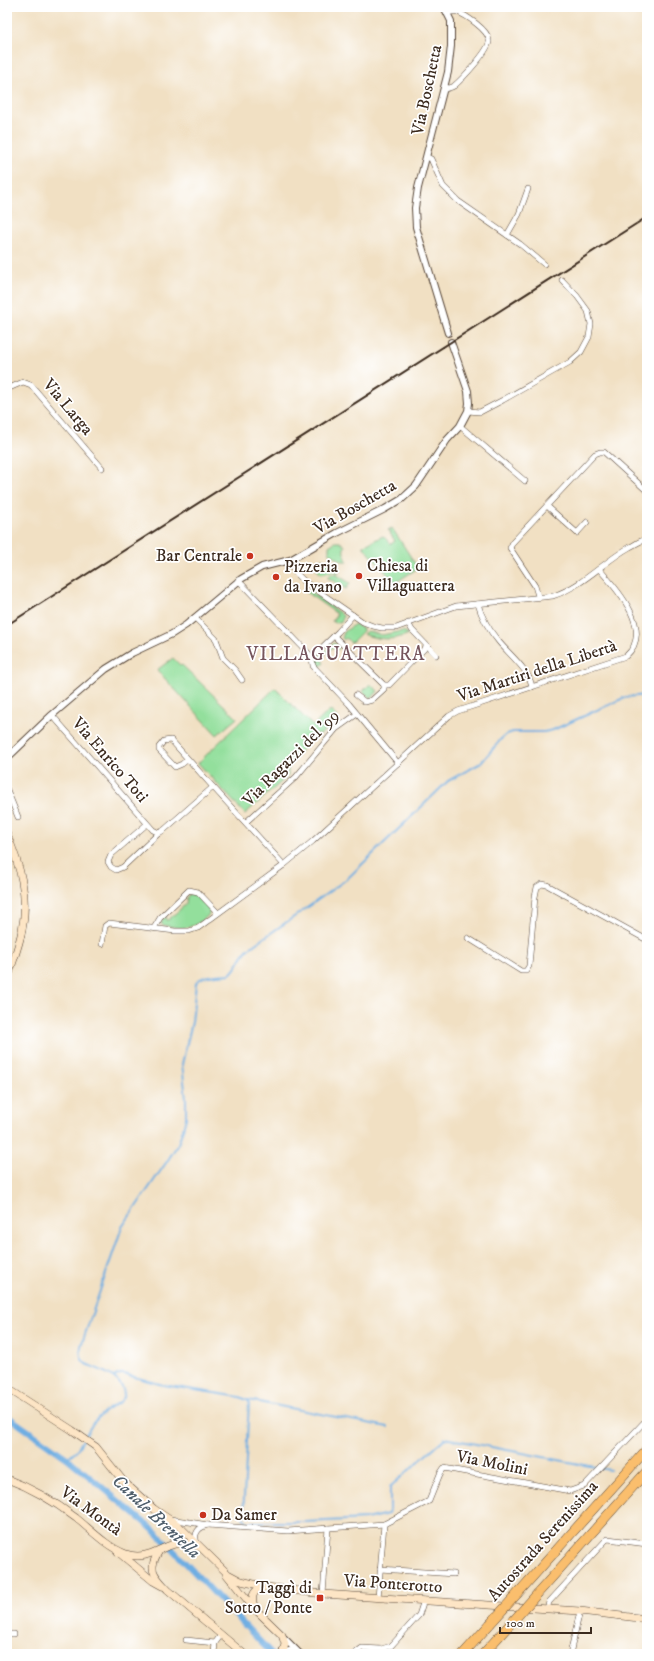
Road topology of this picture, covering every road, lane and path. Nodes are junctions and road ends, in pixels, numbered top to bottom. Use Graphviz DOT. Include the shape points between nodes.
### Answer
graph roads {
  1 [pos="444,7"];
  2 [pos="448,13"];
  3 [pos="445,89"];
  4 [pos="427,156"];
  5 [pos="528,189"];
  6 [pos="507,235"];
  7 [pos="544,264"];
  8 [pos="562,280"];
  9 [pos="448,333"];
  10 [pos="452,342"];
  11 [pos="7,389"];
  12 [pos="468,411"];
  13 [pos="460,426"];
  14 [pos="102,468"];
  15 [pos="525,481"];
  16 [pos="647,491"];
  17 [pos="547,506"];
  18 [pos="587,522"];
  19 [pos="647,539"];
  20 [pos="290,560"];
  21 [pos="599,569"];
  22 [pos="238,580"];
  23 [pos="538,596"];
  24 [pos="478,604"];
  25 [pos="637,610"];
  26 [pos="353,615"];
  27 [pos="195,618"];
  28 [pos="408,623"];
  29 [pos="334,636"];
  30 [pos="642,641"];
  31 [pos="427,646"];
  32 [pos="436,655"];
  33 [pos="312,656"];
  34 [pos="242,680"];
  35 [pos="384,685"];
  36 [pos="532,687"];
  37 [pos="356,695"];
  38 [pos="357,714"];
  39 [pos="52,715"];
  40 [pos="7,758"];
  41 [pos="188,759"];
  42 [pos="398,763"];
  43 [pos="214,787"];
  44 [pos="7,790"];
  45 [pos="18,817"];
  46 [pos="246,822"];
  47 [pos="147,824"];
  48 [pos="159,833"];
  49 [pos="7,835"];
  50 [pos="7,843"];
  51 [pos="14,852"];
  52 [pos="284,865"];
  53 [pos="218,913"];
  54 [pos="154,928"];
  55 [pos="468,938"];
  56 [pos="647,940"];
  57 [pos="102,944"];
  58 [pos="7,980"];
  59 [pos="7,1388"];
  60 [pos="647,1418"];
  61 [pos="647,1449"];
  62 [pos="647,1472"];
  63 [pos="7,1479"];
  64 [pos="166,1518"];
  65 [pos="384,1524"];
  66 [pos="208,1525"];
  67 [pos="328,1528"];
  68 [pos="107,1543"];
  69 [pos="173,1543"];
  70 [pos="197,1544"];
  71 [pos="647,1544"];
  72 [pos="160,1550"];
  73 [pos="204,1550"];
  74 [pos="380,1569"];
  75 [pos="224,1571"];
  76 [pos="454,1574"];
  77 [pos="267,1587"];
  78 [pos="168,1590"];
  79 [pos="323,1594"];
  80 [pos="378,1598"];
  81 [pos="424,1600"];
  82 [pos="254,1608"];
  83 [pos="547,1609"];
  84 [pos="580,1611"];
  85 [pos="647,1619"];
  86 [pos="7,1634"];
  87 [pos="14,1634"];
  88 [pos="221,1635"];
  89 [pos="282,1635"];
  90 [pos="186,1640"];
  91 [pos="215,1643"];
  92 [pos="242,1653"];
  93 [pos="282,1653"];
  94 [pos="214,1654"];
  95 [pos="299,1654"];
  96 [pos="354,1654"];
  97 [pos="463,1654"];
  98 [pos="483,1654"];
  99 [pos="570,1654"];
  1 -- 2 [label="street, Via Boschetta"];
  2 -- 3 [label="street, Via Boschetta" via="451,21 451,46"];
  2 -- 3 [label="street" via="464,16 486,32 489,39 488,47 470,70 452,87"];
  3 -- 4 [label="street, Via Boschetta"];
  4 -- 6 [label="street, Via Boschetta" via="431,159 443,186 458,201"];
  4 -- 9 [label="street, Via Boschetta" via="418,188 416,227"];
  5 -- 6 [label="street" via="519,214"];
  6 -- 7 [label="street, Via Boschetta"];
  8 -- 12 [label="street" via="588,311 591,324 589,337 581,352 570,362 503,400 480,412"];
  10 -- 12 [label="street, Via Boschetta" via="468,391"];
  11 -- 14 [label="street, Via Larga" via="23,382 31,385"];
  12 -- 13 [label="street, Via Boschetta"];
  13 -- 15 [label="street"];
  13 -- 20 [label="street, Via Boschetta" via="445,443 421,480 402,499 381,512 337,532"];
  16 -- 17 [label="street" via="604,452 600,452 595,454"];
  17 -- 18 [label="street" via="577,533"];
  17 -- 23 [label="street" via="512,542 510,548 535,586"];
  19 -- 21 [label="street" via="618,554"];
  20 -- 22 [label="street, Via Boschetta" via="262,567"];
  20 -- 26 [label="street" via="294,571 305,582"];
  21 -- 23 [label="street" via="565,592 553,596"];
  21 -- 25 [label="street"];
  22 -- 27 [label="street, Via Boschetta"];
  22 -- 33 [label="street"];
  23 -- 24 [label="street"];
  24 -- 28 [label="street" via="456,606"];
  24 -- 36 [label="street" via="483,619 530,678"];
  26 -- 28 [label="street" via="382,628 396,628"];
  26 -- 29 [label="street"];
  27 -- 34 [label="street" via="216,639 223,658"];
  27 -- 39 [label="street, Via Boschetta" via="172,634 106,669"];
  28 -- 31 [label="street"];
  29 -- 33 [label="street"];
  29 -- 35 [label="street"];
  30 -- 36 [label="street, Via Martiri della Libertà" via="634,652 626,656"];
  31 -- 32 [label="street"];
  31 -- 35 [label="street" via="388,685"];
  33 -- 38 [label="street" via="313,666"];
  35 -- 37 [label="street" via="384,689 372,700 364,702"];
  36 -- 42 [label="street, Via Martiri della Libertà" via="449,716"];
  38 -- 42 [label="street"];
  38 -- 46 [label="street, Via Ragazzi del '99" via="336,729 296,777"];
  39 -- 40 [label="street, Via Boschetta"];
  39 -- 47 [label="street, Via Enrico Toti"];
  41 -- 41 [label="street" via="175,767 159,750 161,744 171,740"];
  41 -- 43 [label="street"];
  42 -- 52 [label="street, Via Martiri della Libertà"];
  43 -- 46 [label="street"];
  43 -- 48 [label="street, Via Enrico Toti"];
  44 -- 45 [label="street"];
  46 -- 52 [label="street"];
  47 -- 48 [label="street, Via Enrico Toti"];
  47 -- 48 [label="street, Via Enrico Toti" via="111,855 108,862 111,867 116,870 123,867"];
  49 -- 51 [label="main road"];
  50 -- 51 [label="main road"];
  51 -- 58 [label="main road" via="24,885 24,916"];
  52 -- 53 [label="street, Via Martiri della Libertà"];
  53 -- 54 [label="street, Via Martiri della Libertà" via="198,928 189,931"];
  53 -- 54 [label="street" via="198,892 189,890 160,918"];
  54 -- 57 [label="street, Via Martiri della Libertà" via="109,923 105,926"];
  55 -- 56 [label="street" via="521,971 526,971 529,966 537,887 542,884"];
  59 -- 64 [label="main road, Via Ponterotto" via="90,1442 124,1482"];
  60 -- 65 [label="street, Via Molini" via="584,1486 570,1491 444,1468 429,1501"];
  61 -- 97 [label="highway, Autostrada Serenissima, bridge"];
  62 -- 98 [label="highway, Autostrada Serenissima, bridge"];
  63 -- 68 [label="main road, Via Montà" via="49,1499"];
  64 -- 66 [label="street, Via Molini"];
  64 -- 69 [label="main road, Via Ponterotto" via="175,1533"];
  64 -- 70 [label="main road, Via Ponterotto" via="179,1526"];
  65 -- 67 [label="street, Via Molini"];
  65 -- 74 [label="street"];
  66 -- 67 [label="street, Via Molini" via="288,1531"];
  66 -- 70 [label="street" via="197,1531"];
  67 -- 79 [label="street"];
  68 -- 72 [label="main road, Via Montà" via="126,1554 144,1555"];
  68 -- 78 [label="main road" via="153,1581"];
  69 -- 72 [label="main road"];
  69 -- 73 [label="main road, Via Ponterotto" via="185,1542"];
  70 -- 73 [label="main road, Via Ponterotto"];
  71 -- 83 [label="street" via="606,1540 549,1602"];
  72 -- 78 [label="main road" via="152,1566"];
  73 -- 75 [label="main road, Via Ponterotto"];
  74 -- 76 [label="street"];
  74 -- 80 [label="street"];
  75 -- 77 [label="main road, Via Ponterotto" via="241,1581"];
  75 -- 82 [label="main road"];
  77 -- 79 [label="main road, Via Ponterotto"];
  77 -- 82 [label="main road" via="258,1589 254,1594"];
  78 -- 88 [label="main road"];
  79 -- 80 [label="main road, Via Ponterotto"];
  80 -- 81 [label="main road, Via Ponterotto"];
  81 -- 83 [label="main road, Via Ponterotto"];
  81 -- 96 [label="street" via="419,1615 391,1646 381,1649 362,1648"];
  82 -- 89 [label="main road"];
  83 -- 84 [label="main road, Via Ponterotto"];
  84 -- 85 [label="main road, Via Ponterotto"];
  84 -- 99 [label="street"];
  86 -- 87 [label="street"];
  88 -- 91 [label="street"];
  88 -- 92 [label="main road"];
  89 -- 93 [label="main road" via="285,1644"];
  89 -- 95 [label="street"];
  90 -- 91 [label="street"];
  91 -- 94 [label="street"];
  93 -- 95 [label="street" via="290,1651"];
}
